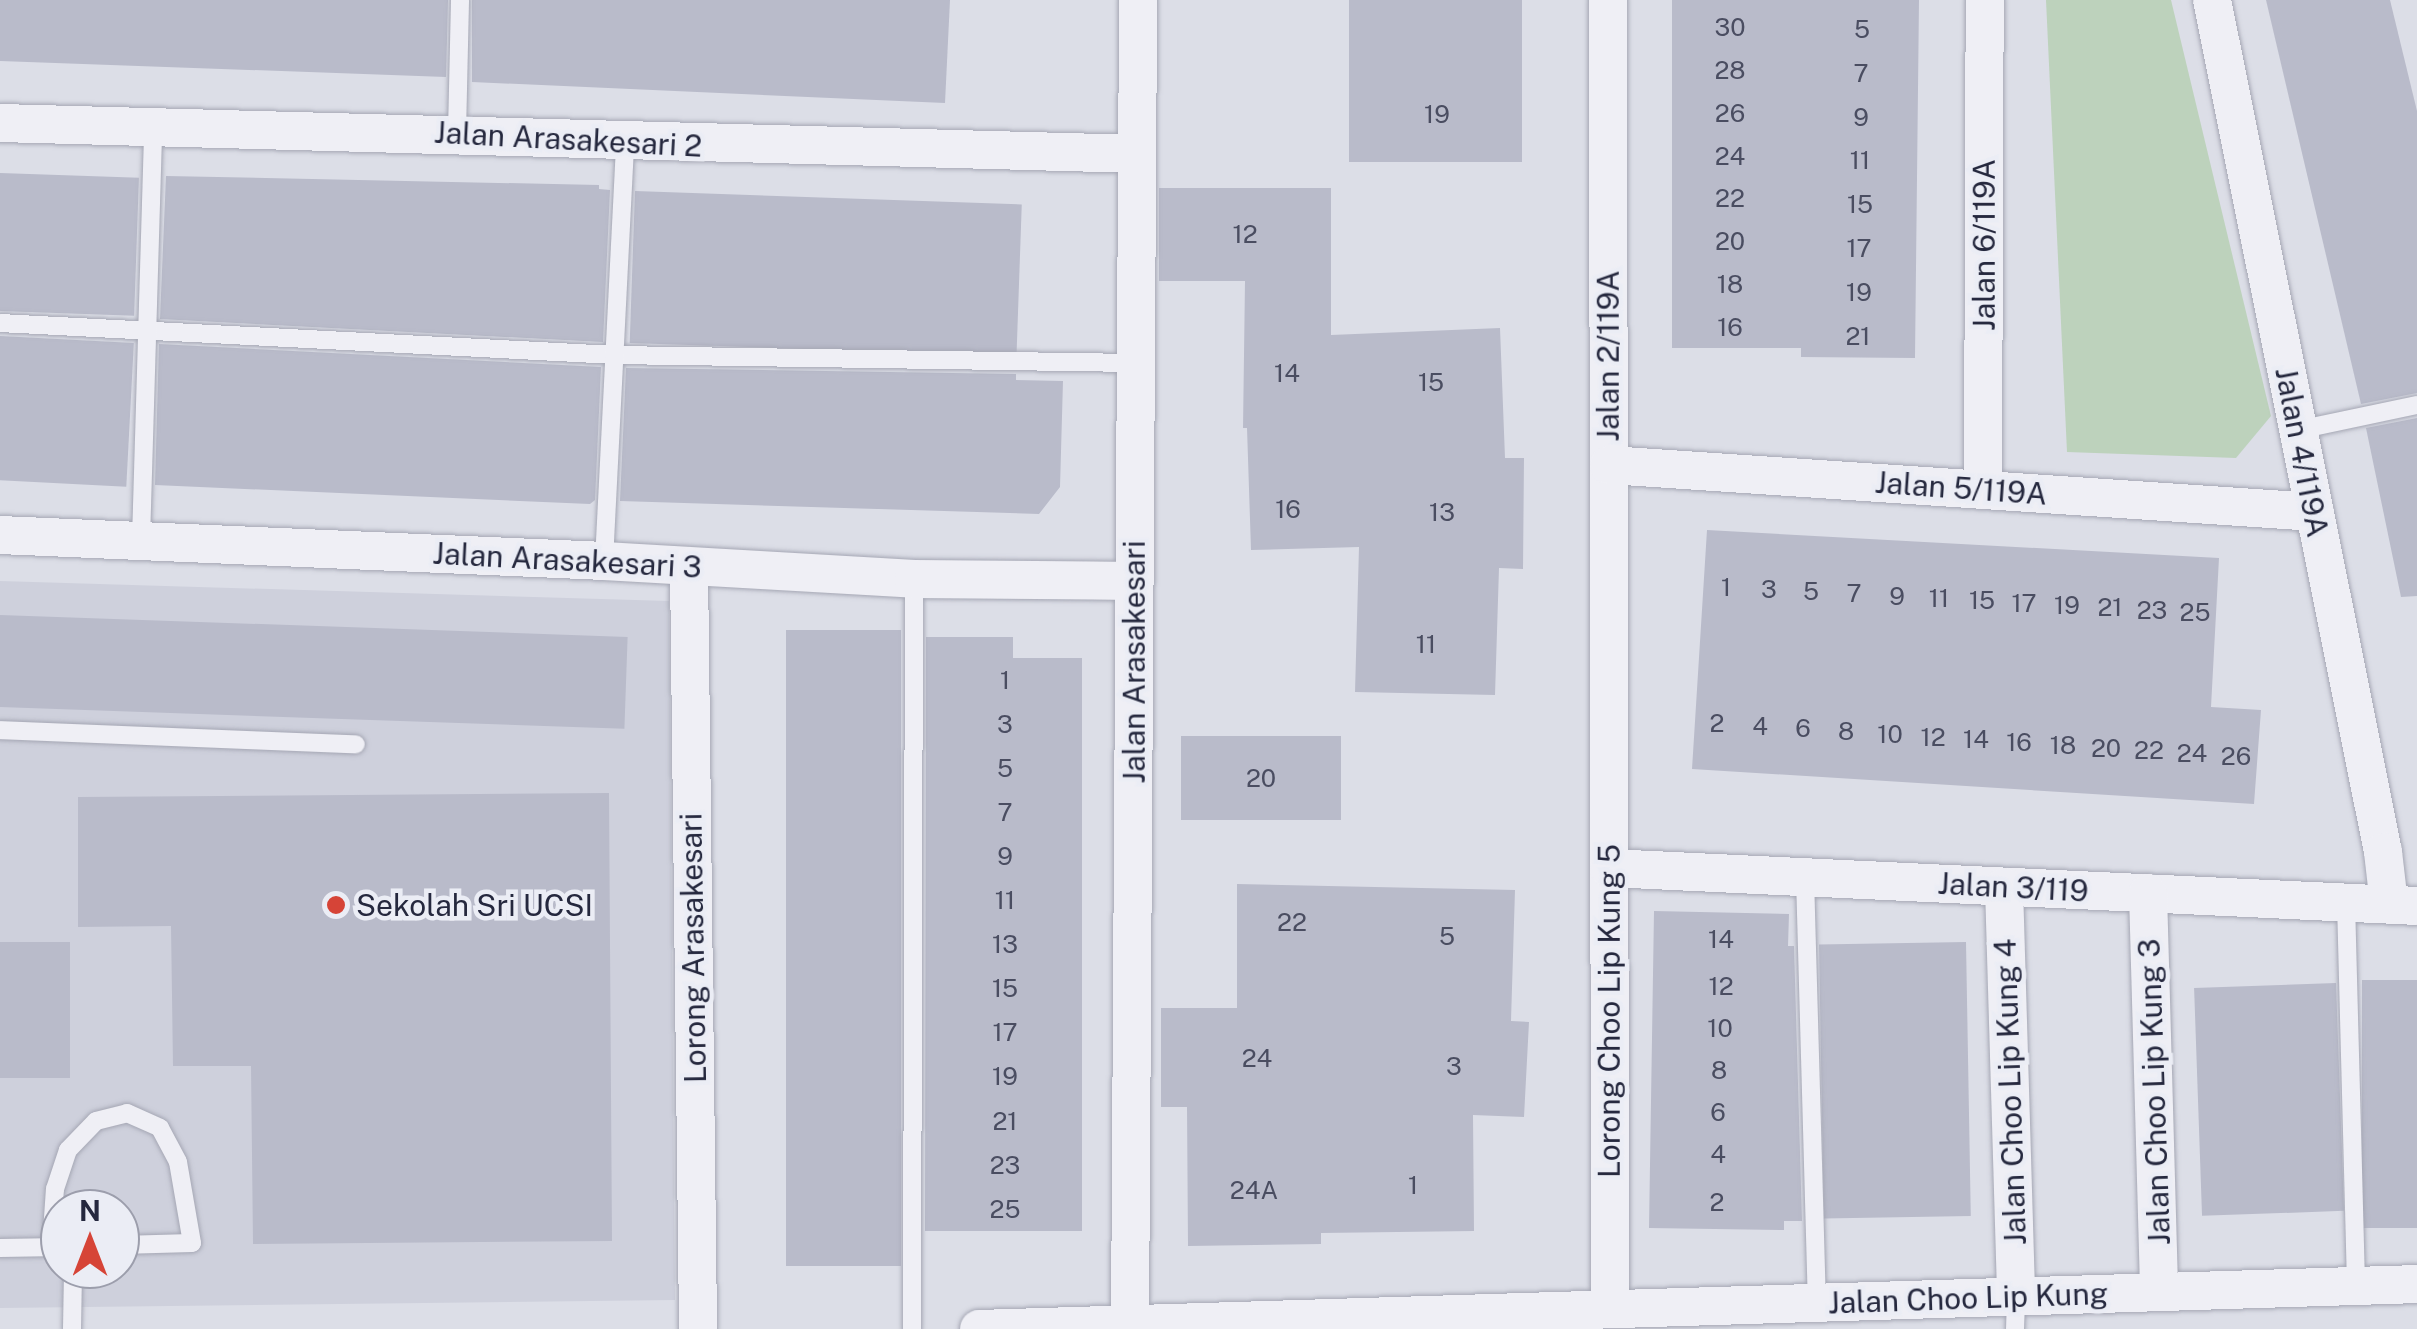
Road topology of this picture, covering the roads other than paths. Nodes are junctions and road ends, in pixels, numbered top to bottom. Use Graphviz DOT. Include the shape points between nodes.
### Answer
graph roads {
  1 [pos="460,0"];
  2 [pos="1138,0"];
  3 [pos="1608,0"];
  4 [pos="1985,0"];
  5 [pos="2212,0"];
  6 [pos="0,123"];
  7 [pos="154,127"];
  8 [pos="456,133"];
  9 [pos="625,144"];
  10 [pos="1137,154"];
  11 [pos="0,323"];
  12 [pos="149,329"];
  13 [pos="614,355"];
  14 [pos="1136,362"];
  15 [pos="2417,405"];
  16 [pos="2298,430"];
  17 [pos="1609,465"];
  18 [pos="1983,490"];
  19 [pos="2314,512"];
  20 [pos="0,536"];
  21 [pos="140,540"];
  22 [pos="604,561"];
  23 [pos="689,567"];
  24 [pos="914,580"];
  25 [pos="1134,581"];
  26 [pos="1606,712"];
  27 [pos="0,730"];
  28 [pos="356,744"];
  29 [pos="1610,868"];
  30 [pos="1805,877"];
  31 [pos="2004,886"];
  32 [pos="2148,893"];
  33 [pos="2346,902"];
  34 [pos="2403,905"];
  35 [pos="55,1189"];
  36 [pos="140,1244"];
  37 [pos="40,1247"];
  38 [pos="0,1248"];
  39 [pos="2417,1284"];
  40 [pos="2356,1286"];
  41 [pos="73,1289"];
  42 [pos="2159,1292"];
  43 [pos="1818,1302"];
  44 [pos="2016,1313"];
  45 [pos="1610,1319"];
  46 [pos="1130,1324"];
  47 [pos="72,1329"];
  48 [pos="698,1329"];
  49 [pos="912,1329"];
  50 [pos="979,1329"];
  1 -- 8 [label="lane"];
  2 -- 10 [label="street, Jalan Arasakesari"];
  3 -- 17 [label="street, Jalan 2/119A"];
  4 -- 18 [label="street, Jalan 6/119A"];
  5 -- 16 [label="street, Jalan 4/119A"];
  6 -- 7 [label="street, Jalan Arasakesari 2"];
  7 -- 8 [label="street, Jalan Arasakesari 2"];
  7 -- 12 [label="lane"];
  8 -- 9 [label="street, Jalan Arasakesari 2"];
  9 -- 10 [label="street, Jalan Arasakesari 2"];
  9 -- 13 [label="lane"];
  10 -- 14 [label="street, Jalan Arasakesari"];
  11 -- 12 [label="lane"];
  12 -- 13 [label="lane"];
  12 -- 21 [label="lane"];
  13 -- 14 [label="lane"];
  13 -- 22 [label="lane"];
  14 -- 25 [label="street, Jalan Arasakesari"];
  15 -- 16 [label="lane"];
  16 -- 19 [label="street, Jalan 4/119A"];
  17 -- 18 [label="street, Jalan 5/119A"];
  17 -- 26 [label="street, Jalan 2/119A"];
  18 -- 19 [label="street, Jalan 5/119A"];
  19 -- 34 [label="street, Jalan 4/119A" via="2384,852"];
  20 -- 21 [label="street, Jalan Arasakesari 3"];
  21 -- 22 [label="street, Jalan Arasakesari 3"];
  22 -- 23 [label="street, Jalan Arasakesari 3"];
  23 -- 24 [label="street, Jalan Arasakesari 3"];
  23 -- 48 [label="street, Lorong Arasakesari"];
  24 -- 25 [label="street, Jalan Arasakesari 3"];
  24 -- 49 [label="lane"];
  25 -- 46 [label="street, Jalan Arasakesari"];
  26 -- 29 [label="street, Lorong Choo Lip Kung 5"];
  27 -- 28 [label="lane"];
  29 -- 30 [label="street, Jalan 3/119"];
  29 -- 45 [label="street, Lorong Choo Lip Kung 5"];
  30 -- 31 [label="street, Jalan 3/119"];
  30 -- 43 [label="lane"];
  31 -- 32 [label="street, Jalan 3/119"];
  31 -- 44 [label="street, Jalan Choo Lip Kung 4"];
  32 -- 33 [label="street, Jalan 3/119"];
  32 -- 42 [label="street, Jalan Choo Lip Kung 3"];
  33 -- 34 [label="street, Jalan 3/119"];
  33 -- 40 [label="lane"];
  35 -- 36 [label="lane" via="68,1150 96,1120 127,1113 160,1128 178,1162 192,1243"];
  37 -- 38 [label="lane"];
  39 -- 40 [label="street, Jalan Choo Lip Kung"];
  40 -- 42 [label="street, Jalan Choo Lip Kung"];
  41 -- 47 [label="lane"];
  42 -- 44 [label="street, Jalan Choo Lip Kung"];
  43 -- 44 [label="street, Jalan Choo Lip Kung"];
  43 -- 45 [label="street, Jalan Choo Lip Kung"];
  45 -- 46 [label="street, Jalan Choo Lip Kung"];
  46 -- 50 [label="street, Jalan Choo Lip Kung"];
}
